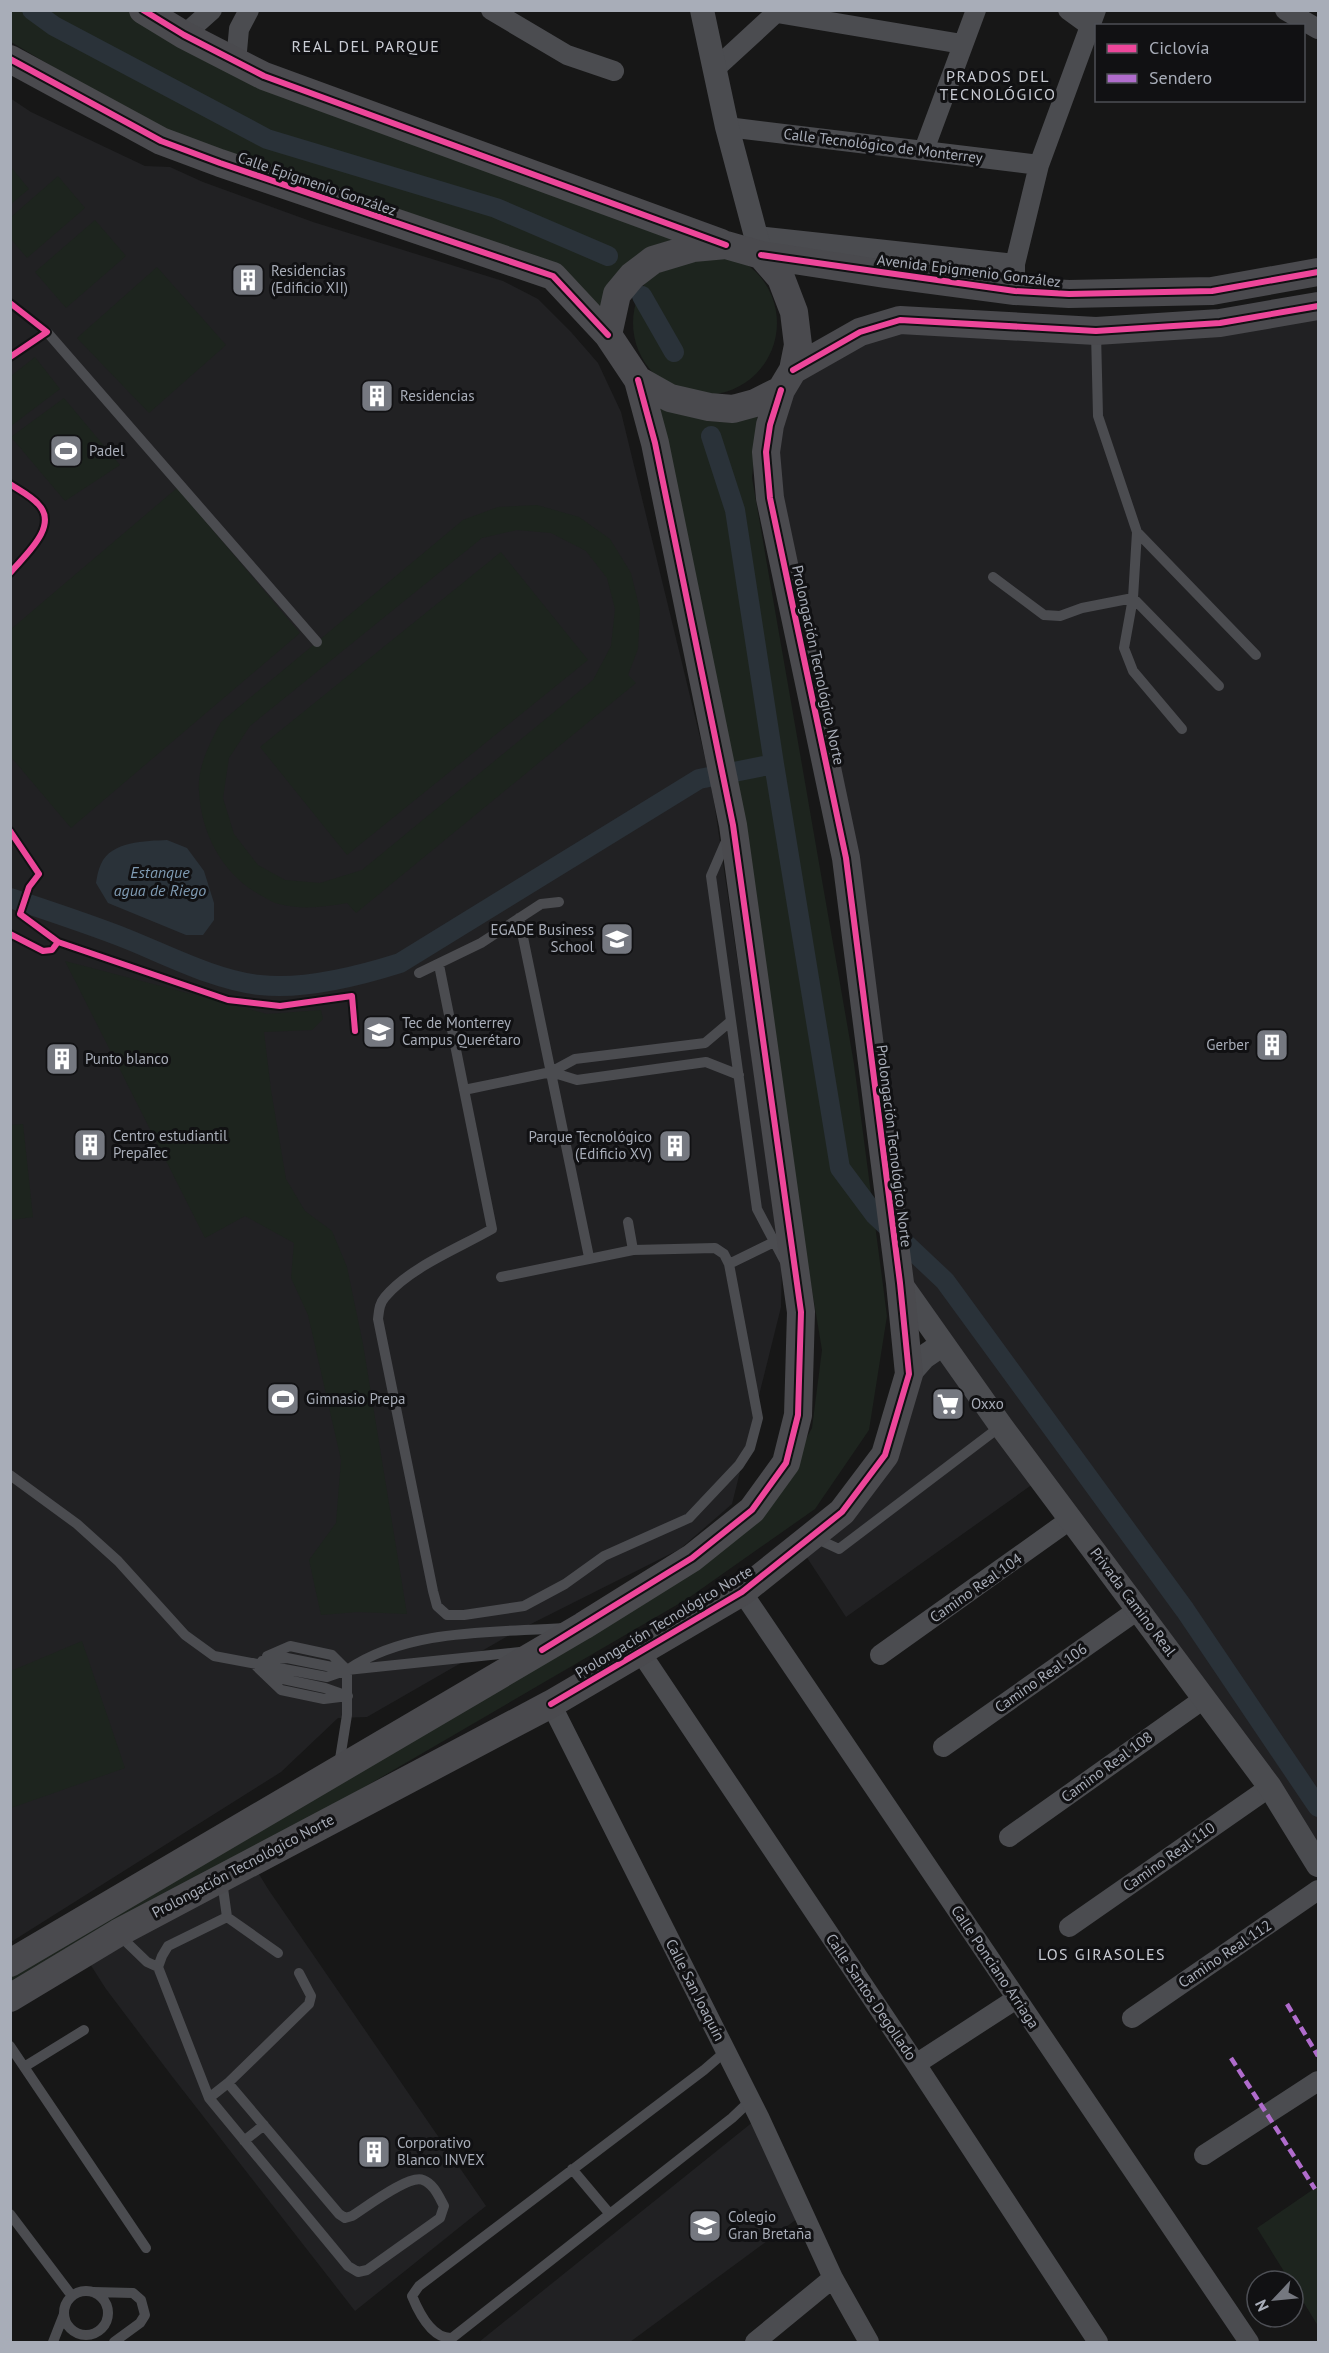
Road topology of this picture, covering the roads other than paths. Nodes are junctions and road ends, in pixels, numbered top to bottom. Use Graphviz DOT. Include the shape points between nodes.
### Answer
graph roads {
  1 [pos="143,10"];
  2 [pos="212,10"];
  3 [pos="249,10"];
  4 [pos="491,10"];
  5 [pos="702,10"];
  6 [pos="976,10"];
  7 [pos="1068,10"];
  8 [pos="1285,10"];
  9 [pos="778,12"];
  10 [pos="1093,18"];
  11 [pos="1318,29"];
  12 [pos="184,35"];
  13 [pos="963,44"];
  14 [pos="236,62"];
  15 [pos="13,66"];
  16 [pos="716,68"];
  17 [pos="614,71"];
  18 [pos="727,127"];
  19 [pos="924,150"];
  20 [pos="1039,165"];
  21 [pos="726,245"];
  22 [pos="759,245"];
  23 [pos="1318,272"];
  24 [pos="1015,278"];
  25 [pos="1318,306"];
  26 [pos="1096,331"];
  27 [pos="47,332"];
  28 [pos="608,334"];
  29 [pos="638,380"];
  30 [pos="787,380"];
  31 [pos="1137,531"];
  32 [pos="993,577"];
  33 [pos="1133,598"];
  34 [pos="317,642"];
  35 [pos="1256,655"];
  36 [pos="1219,687"];
  37 [pos="1182,729"];
  38 [pos="733,825"];
  39 [pos="559,902"];
  40 [pos="519,918"];
  41 [pos="439,965"];
  42 [pos="419,973"];
  43 [pos="731,1021"];
  44 [pos="551,1072"];
  45 [pos="739,1075"];
  46 [pos="464,1090"];
  47 [pos="628,1222"];
  48 [pos="782,1237"];
  49 [pos="633,1250"];
  50 [pos="589,1257"];
  51 [pos="729,1264"];
  52 [pos="898,1271"];
  53 [pos="501,1276"];
  54 [pos="943,1344"];
  55 [pos="909,1374"];
  56 [pos="1001,1426"];
  57 [pos="10,1475"];
  58 [pos="1071,1519"];
  59 [pos="812,1537"];
  60 [pos="742,1592"];
  61 [pos="1139,1609"];
  62 [pos="583,1626"];
  63 [pos="542,1650"];
  64 [pos="641,1653"];
  65 [pos="880,1655"];
  66 [pos="253,1663"];
  67 [pos="347,1670"];
  68 [pos="348,1696"];
  69 [pos="1205,1698"];
  70 [pos="550,1704"];
  71 [pos="943,1747"];
  72 [pos="338,1770"];
  73 [pos="1270,1787"];
  74 [pos="1009,1836"];
  75 [pos="1318,1864"];
  76 [pos="221,1878"];
  77 [pos="1318,1890"];
  78 [pos="227,1917"];
  79 [pos="1069,1928"];
  80 [pos="118,1933"];
  81 [pos="278,1953"];
  82 [pos="10,1963"];
  83 [pos="158,1967"];
  84 [pos="299,1973"];
  85 [pos="10,1998"];
  86 [pos="1016,1999"];
  87 [pos="1132,2018"];
  88 [pos="84,2030"];
  89 [pos="10,2046"];
  90 [pos="726,2051"];
  91 [pos="916,2064"];
  92 [pos="24,2067"];
  93 [pos="1318,2081"];
  94 [pos="228,2083"];
  95 [pos="209,2098"];
  96 [pos="751,2100"];
  97 [pos="264,2125"];
  98 [pos="244,2141"];
  99 [pos="1204,2155"];
  100 [pos="572,2169"];
  101 [pos="609,2213"];
  102 [pos="10,2214"];
  103 [pos="146,2248"];
  104 [pos="833,2277"];
  105 [pos="93,2292"];
  106 [pos="72,2296"];
  107 [pos="64,2314"];
  108 [pos="756,2342"];
  109 [pos="53,2343"];
  110 [pos="114,2343"];
  111 [pos="869,2343"];
  112 [pos="1098,2343"];
  113 [pos="1249,2343"];
  1 -- 12 [label="main road"];
  2 -- 12 [label="street"];
  3 -- 14 [label="street" via="239,29"];
  4 -- 17 [label="street" via="567,55"];
  5 -- 16 [label="street"];
  6 -- 13 [label="street"];
  7 -- 10 [label="street"];
  8 -- 11 [label="street"];
  9 -- 13 [label="street"];
  9 -- 16 [label="street"];
  10 -- 20 [label="street"];
  12 -- 14 [label="main road"];
  13 -- 19 [label="street"];
  14 -- 21 [label="main road" via="275,80"];
  15 -- 28 [label="main road, Calle Epigmenio González" via="161,141 220,164 553,276"];
  16 -- 18 [label="street"];
  18 -- 19 [label="street, Calle Tecnológico de Monterrey"];
  18 -- 22 [label="street"];
  19 -- 20 [label="street, Calle Tecnológico de Monterrey"];
  20 -- 24 [label="street"];
  21 -- 22 [label="main road"];
  21 -- 28 [label="main road" via="693,248 653,260 617,294"];
  22 -- 24 [label="main road, Avenida Epigmenio González"];
  22 -- 30 [label="main road" via="781,278 794,312 798,345"];
  23 -- 24 [label="main road, Avenida Epigmenio González" via="1212,291 1069,294"];
  25 -- 26 [label="main road" via="1220,323"];
  26 -- 30 [label="main road" via="900,320 860,332"];
  26 -- 31 [label="lane" via="1098,416"];
  27 -- 34 [label="lane"];
  28 -- 29 [label="main road"];
  29 -- 30 [label="main road" via="670,399 733,409 755,403"];
  29 -- 38 [label="main road, Prolongación Tecnológico Norte" via="655,443"];
  30 -- 52 [label="main road, Prolongación Tecnológico Norte" via="770,425 766,452 770,498 846,858"];
  31 -- 33 [label="lane"];
  31 -- 35 [label="lane"];
  32 -- 33 [label="lane" via="1044,615 1060,616"];
  33 -- 36 [label="lane"];
  33 -- 37 [label="lane" via="1124,648 1127,660"];
  38 -- 43 [label="lane" via="711,876"];
  38 -- 48 [label="main road, Prolongación Tecnológico Norte"];
  39 -- 40 [label="lane" via="541,904"];
  40 -- 41 [label="lane"];
  40 -- 44 [label="lane"];
  41 -- 42 [label="lane"];
  41 -- 46 [label="lane"];
  43 -- 44 [label="lane" via="705,1044 575,1059"];
  43 -- 45 [label="lane"];
  44 -- 45 [label="lane" via="577,1080 706,1062"];
  44 -- 46 [label="lane"];
  44 -- 50 [label="lane"];
  45 -- 48 [label="lane" via="757,1209"];
  46 -- 51 [label="lane" via="492,1229 409,1276 385,1297 378,1319 433,1591 438,1606 447,1615 524,1606 565,1584 604,1556 689,1518 739,1466 750,1448 758,1418"];
  47 -- 49 [label="lane"];
  48 -- 51 [label="lane"];
  48 -- 62 [label="main road, Prolongación Tecnológico Norte" via="795,1281 802,1333 798,1415 786,1463 744,1517 692,1558"];
  49 -- 50 [label="lane"];
  49 -- 51 [label="lane" via="715,1248"];
  50 -- 53 [label="lane"];
  52 -- 54 [label="street, Privada Camino Real"];
  52 -- 55 [label="main road, Prolongación Tecnológico Norte"];
  54 -- 55 [label="street"];
  54 -- 56 [label="street, Privada Camino Real"];
  55 -- 59 [label="main road, Prolongación Tecnológico Norte" via="885,1455 842,1512"];
  56 -- 58 [label="street, Privada Camino Real"];
  56 -- 59 [label="lane" via="840,1549"];
  57 -- 66 [label="lane" via="102,1546 184,1635 214,1656"];
  58 -- 61 [label="street, Privada Camino Real"];
  58 -- 65 [label="street, Camino Real 104"];
  59 -- 60 [label="main road, Prolongación Tecnológico Norte"];
  60 -- 64 [label="main road, Prolongación Tecnológico Norte"];
  60 -- 86 [label="street, Calle Ponciano Arriaga"];
  61 -- 69 [label="street, Privada Camino Real"];
  61 -- 71 [label="street, Camino Real 106"];
  62 -- 63 [label="main road, Prolongación Tecnológico Norte"];
  62 -- 67 [label="lane" via="433,1636 387,1648"];
  63 -- 67 [label="lane"];
  63 -- 72 [label="main road, Prolongación Tecnológico Norte"];
  64 -- 70 [label="main road, Prolongación Tecnológico Norte"];
  64 -- 91 [label="street, Calle Santos Degollado"];
  66 -- 67 [label="lane" via="327,1677"];
  66 -- 67 [label="lane" via="290,1647 332,1655"];
  66 -- 68 [label="lane" via="281,1690 324,1699"];
  67 -- 68 [label="lane"];
  68 -- 72 [label="lane"];
  69 -- 73 [label="street, Privada Camino Real"];
  69 -- 74 [label="street, Camino Real 108"];
  70 -- 76 [label="main road, Prolongación Tecnológico Norte"];
  70 -- 90 [label="street, Calle San Joaquín"];
  72 -- 82 [label="main road, Prolongación Tecnológico Norte"];
  73 -- 75 [label="street, Privada Camino Real"];
  73 -- 79 [label="street, Camino Real 110"];
  76 -- 78 [label="lane"];
  76 -- 80 [label="main road, Prolongación Tecnológico Norte"];
  77 -- 87 [label="street, Camino Real 112"];
  78 -- 81 [label="lane"];
  78 -- 83 [label="lane" via="168,1947"];
  80 -- 83 [label="lane" via="147,1962"];
  80 -- 85 [label="main road, Prolongación Tecnológico Norte"];
  83 -- 95 [label="lane"];
  84 -- 94 [label="lane" via="311,1996 309,2004"];
  86 -- 91 [label="street"];
  86 -- 113 [label="street, Calle Ponciano Arriaga"];
  88 -- 92 [label="lane"];
  89 -- 92 [label="lane"];
  90 -- 96 [label="street, Calle San Joaquín"];
  90 -- 100 [label="lane"];
  91 -- 112 [label="street, Calle Santos Degollado"];
  92 -- 103 [label="lane"];
  93 -- 99 [label="street"];
  94 -- 95 [label="lane"];
  94 -- 97 [label="lane"];
  95 -- 98 [label="lane"];
  96 -- 101 [label="lane"];
  96 -- 104 [label="street, Calle San Joaquín"];
  97 -- 98 [label="lane"];
  97 -- 98 [label="lane" via="345,2218 411,2179 423,2180 437,2191 444,2206 440,2218 367,2270 358,2272 348,2266"];
  100 -- 101 [label="lane"];
  100 -- 101 [label="lane" via="419,2286 412,2296 435,2333 452,2338"];
  102 -- 106 [label="lane"];
  104 -- 108 [label="street"];
  104 -- 111 [label="street, Calle San Joaquín"];
  105 -- 106 [label="lane" via="82,2291"];
  105 -- 107 [label="lane" via="105,2300 109,2313 105,2326 94,2334 80,2335 69,2327"];
  105 -- 110 [label="lane" via="133,2294 141,2300 145,2315 140,2323"];
  106 -- 107 [label="lane"];
  107 -- 109 [label="lane"];
}
